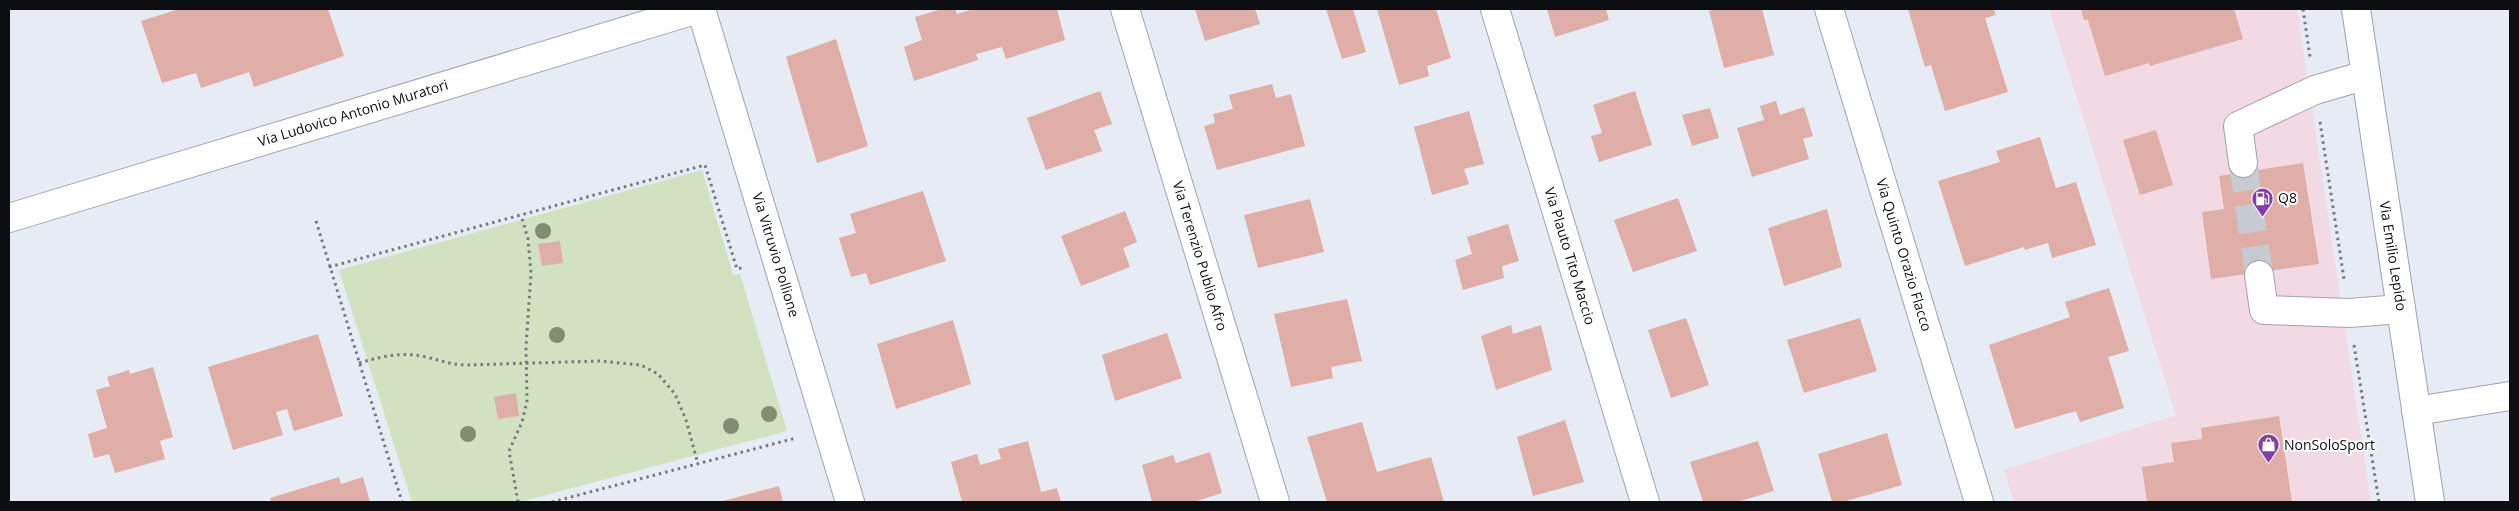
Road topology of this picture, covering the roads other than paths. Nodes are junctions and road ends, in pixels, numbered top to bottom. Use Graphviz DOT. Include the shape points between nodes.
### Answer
graph roads {
  1 [pos="700,9"];
  2 [pos="1125,9"];
  3 [pos="1494,9"];
  4 [pos="1829,9"];
  5 [pos="2356,9"];
  6 [pos="2366,75"];
  7 [pos="2243,163"];
  8 [pos="9,218"];
  9 [pos="2259,275"];
  10 [pos="2401,308"];
  11 [pos="2510,396"];
  12 [pos="2416,411"];
  13 [pos="850,502"];
  14 [pos="1275,502"];
  15 [pos="1645,502"];
  16 [pos="1979,502"];
  17 [pos="2430,502"];
  1 -- 8 [label="street, Via Ludovico Antonio Muratori"];
  1 -- 13 [label="street, Via Vitruvio Pollione"];
  2 -- 14 [label="street, Via Terenzio Publio Afro"];
  3 -- 15 [label="street, Via Plauto Tito Maccio"];
  4 -- 16 [label="street, Via Quinto Orazio Flacco"];
  5 -- 6 [label="street, Via Emilio Lepido"];
  6 -- 7 [label="street" via="2316,90 2238,126"];
  6 -- 10 [label="street, Via Emilio Lepido"];
  9 -- 10 [label="street" via="2264,310 2349,313"];
  10 -- 12 [label="street, Via Emilio Lepido"];
  11 -- 12 [label="street"];
  12 -- 17 [label="street, Via Emilio Lepido"];
}
